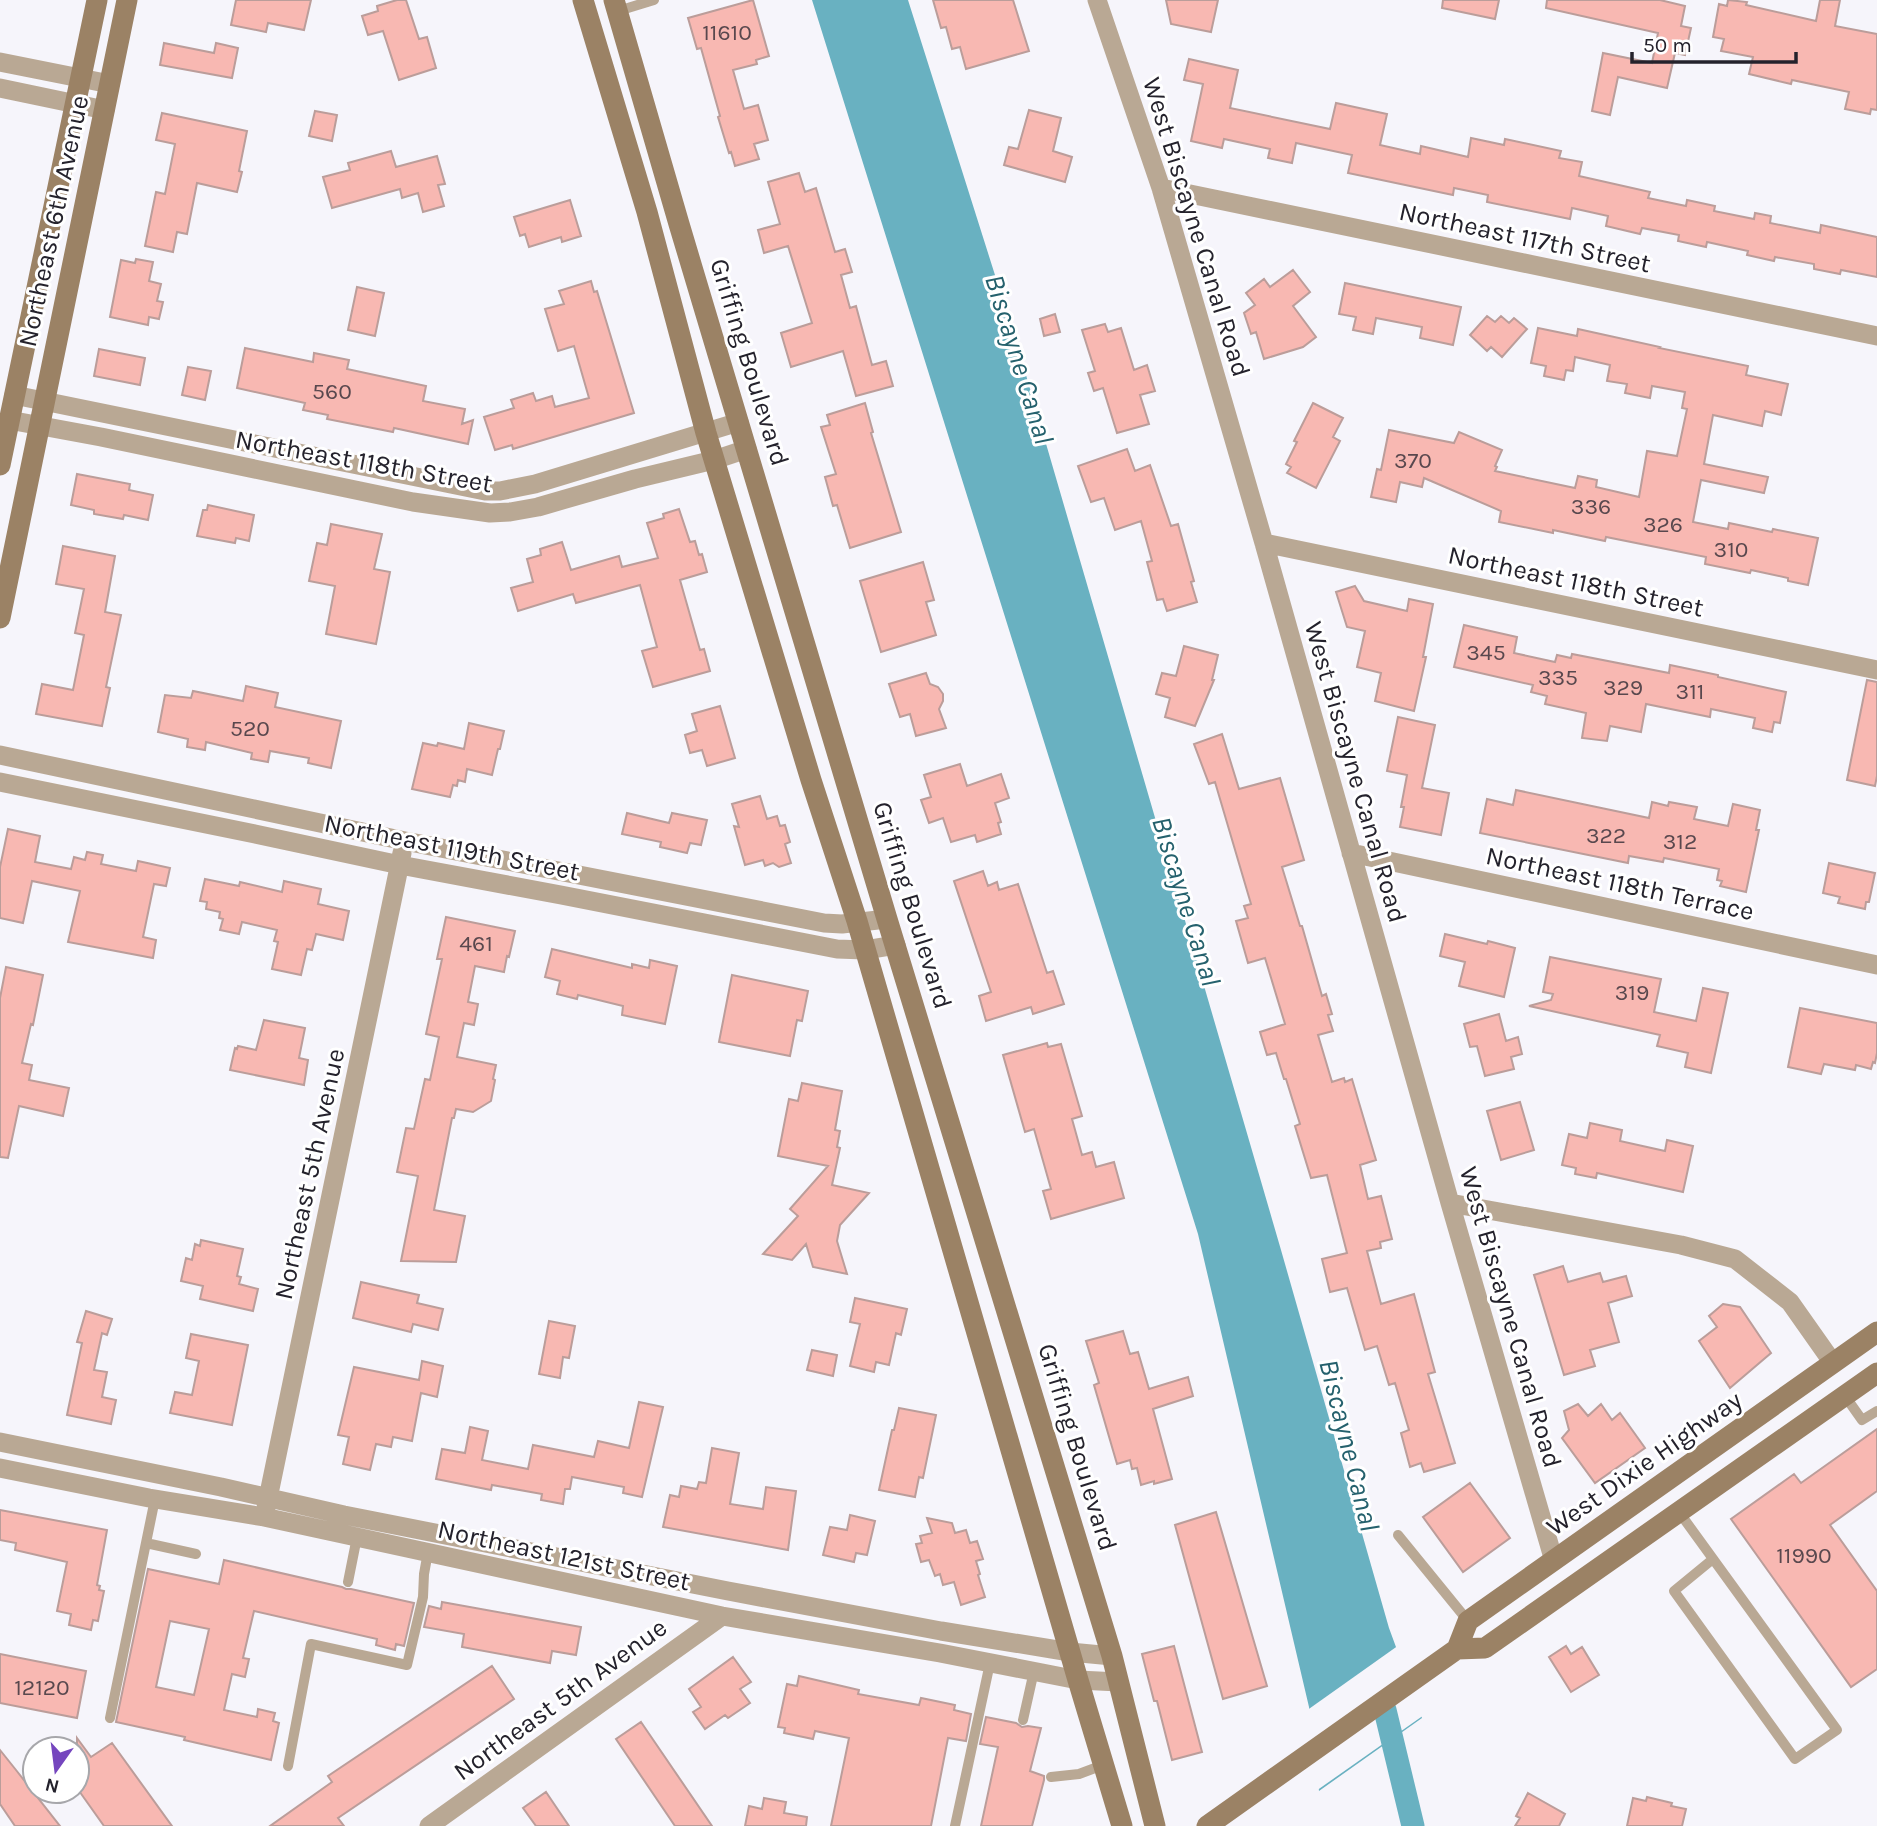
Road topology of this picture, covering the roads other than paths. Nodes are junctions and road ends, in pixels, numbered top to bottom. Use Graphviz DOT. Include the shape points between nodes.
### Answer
graph roads {
  1 [pos="97,0"];
  2 [pos="127,0"];
  3 [pos="583,0"];
  4 [pos="653,0"];
  5 [pos="1097,0"];
  6 [pos="616,6"];
  7 [pos="0,61"];
  8 [pos="80,78"];
  9 [pos="110,84"];
  10 [pos="0,88"];
  11 [pos="75,103"];
  12 [pos="105,110"];
  13 [pos="1161,188"];
  14 [pos="1877,337"];
  15 [pos="14,395"];
  16 [pos="45,401"];
  17 [pos="9,421"];
  18 [pos="739,422"];
  19 [pos="40,426"];
  20 [pos="706,433"];
  21 [pos="747,449"];
  22 [pos="714,460"];
  23 [pos="0,465"];
  24 [pos="1264,543"];
  25 [pos="0,618"];
  26 [pos="1877,670"];
  27 [pos="0,755"];
  28 [pos="0,782"];
  29 [pos="405,841"];
  30 [pos="1351,853"];
  31 [pos="400,866"];
  32 [pos="887,919"];
  33 [pos="857,921"];
  34 [pos="896,945"];
  35 [pos="865,950"];
  36 [pos="1877,965"];
  37 [pos="1450,1203"];
  38 [pos="1877,1332"];
  39 [pos="1833,1363"];
  40 [pos="1877,1373"];
  41 [pos="1845,1396"];
  42 [pos="1877,1411"];
  43 [pos="0,1442"];
  44 [pos="0,1468"];
  45 [pos="155,1499"];
  46 [pos="266,1508"];
  47 [pos="1678,1511"];
  48 [pos="1398,1535"];
  49 [pos="357,1537"];
  50 [pos="146,1543"];
  51 [pos="428,1552"];
  52 [pos="196,1554"];
  53 [pos="1713,1559"];
  54 [pos="1555,1561"];
  55 [pos="348,1582"];
  56 [pos="723,1616"];
  57 [pos="1468,1621"];
  58 [pos="1457,1649"];
  59 [pos="1070,1652"];
  60 [pos="1112,1656"];
  61 [pos="990,1663"];
  62 [pos="1034,1671"];
  63 [pos="1078,1680"];
  64 [pos="1119,1682"];
  65 [pos="110,1718"];
  66 [pos="1023,1720"];
  67 [pos="1104,1765"];
  68 [pos="288,1766"];
  69 [pos="1051,1777"];
  70 [pos="429,1826"];
  71 [pos="955,1826"];
  72 [pos="1122,1826"];
  73 [pos="1155,1826"];
  74 [pos="1207,1826"];
  1 -- 8 [label="street, Northeast 6th Avenue"];
  2 -- 9 [label="street, Northeast 6th Avenue"];
  3 -- 20 [label="street" via="647,212"];
  4 -- 6 [label="lane"];
  5 -- 13 [label="street, West Biscayne Canal Road"];
  6 -- 18 [label="street, Griffing Boulevard"];
  7 -- 8 [label="street"];
  8 -- 9 [label="street"];
  8 -- 11 [label="street, Northeast 6th Avenue"];
  9 -- 12 [label="street, Northeast 6th Avenue"];
  10 -- 11 [label="street"];
  11 -- 12 [label="street"];
  11 -- 15 [label="street, Northeast 6th Avenue"];
  12 -- 16 [label="street, Northeast 6th Avenue"];
  13 -- 14 [label="street, Northeast 117th Street"];
  13 -- 24 [label="street, West Biscayne Canal Road"];
  15 -- 16 [label="street, Northeast 118th Street"];
  15 -- 17 [label="street, Northeast 6th Avenue"];
  16 -- 19 [label="street, Northeast 6th Avenue"];
  16 -- 20 [label="street, Northeast 118th Street" via="485,491 535,484"];
  17 -- 19 [label="street, Northeast 118th Street"];
  17 -- 23 [label="street, Northeast 6th Avenue"];
  18 -- 20 [label="street, Northeast 118th Street"];
  18 -- 21 [label="street, Griffing Boulevard"];
  19 -- 22 [label="street, Northeast 118th Street" via="413,502 490,513 538,507"];
  19 -- 25 [label="street, Northeast 6th Avenue"];
  20 -- 22 [label="street"];
  21 -- 22 [label="street, Northeast 118th Street"];
  21 -- 32 [label="street, Griffing Boulevard"];
  22 -- 33 [label="street"];
  24 -- 26 [label="street, Northeast 118th Street"];
  24 -- 30 [label="street, West Biscayne Canal Road"];
  27 -- 29 [label="street, Northeast 119th Street"];
  28 -- 31 [label="street, Northeast 119th Street"];
  29 -- 31 [label="street, Northeast 5th Avenue"];
  29 -- 33 [label="street, Northeast 119th Street" via="824,923"];
  30 -- 36 [label="street, Northeast 118th Terrace"];
  30 -- 37 [label="street, West Biscayne Canal Road"];
  31 -- 35 [label="street, Northeast 119th Street"];
  31 -- 46 [label="street, Northeast 5th Avenue"];
  32 -- 33 [label="street, Northeast 119th Street"];
  32 -- 34 [label="street, Griffing Boulevard"];
  33 -- 35 [label="street"];
  34 -- 35 [label="street, Northeast 119th Street"];
  34 -- 60 [label="street, Griffing Boulevard"];
  35 -- 59 [label="street"];
  37 -- 39 [label="street" via="1735,1259 1790,1302"];
  37 -- 54 [label="street, West Biscayne Canal Road"];
  38 -- 39 [label="street, West Dixie Highway"];
  39 -- 54 [label="street, West Dixie Highway"];
  40 -- 41 [label="street"];
  41 -- 42 [label="lane" via="1862,1419"];
  41 -- 47 [label="street"];
  43 -- 46 [label="street, Northeast 121st Street" via="221,1487"];
  44 -- 45 [label="street, Northeast 121st Street"];
  45 -- 46 [label="street, Northeast 121st Street" via="225,1511"];
  45 -- 50 [label="lane"];
  46 -- 49 [label="street, Northeast 121st Street"];
  46 -- 59 [label="street, Northeast 121st Street"];
  47 -- 53 [label="lane"];
  47 -- 58 [label="street" via="1485,1648"];
  48 -- 57 [label="lane"];
  49 -- 51 [label="street, Northeast 121st Street"];
  49 -- 55 [label="lane"];
  50 -- 52 [label="lane"];
  50 -- 65 [label="lane"];
  51 -- 56 [label="street, Northeast 121st Street"];
  51 -- 68 [label="lane" via="407,1665 311,1644"];
  53 -- 53 [label="lane" via="1837,1730 1795,1759 1674,1591"];
  54 -- 57 [label="street, West Dixie Highway"];
  56 -- 61 [label="street, Northeast 121st Street"];
  56 -- 70 [label="street, Northeast 5th Avenue"];
  57 -- 58 [label="street"];
  58 -- 74 [label="street"];
  59 -- 60 [label="street, Northeast 121st Street"];
  59 -- 63 [label="street"];
  60 -- 64 [label="street, Griffing Boulevard"];
  61 -- 62 [label="street, Northeast 121st Street"];
  61 -- 71 [label="lane"];
  62 -- 63 [label="street, Northeast 121st Street"];
  62 -- 66 [label="lane"];
  63 -- 64 [label="street, Northeast 121st Street"];
  63 -- 67 [label="street"];
  64 -- 73 [label="street, Griffing Boulevard"];
  67 -- 69 [label="lane"];
  67 -- 72 [label="street"];
}
